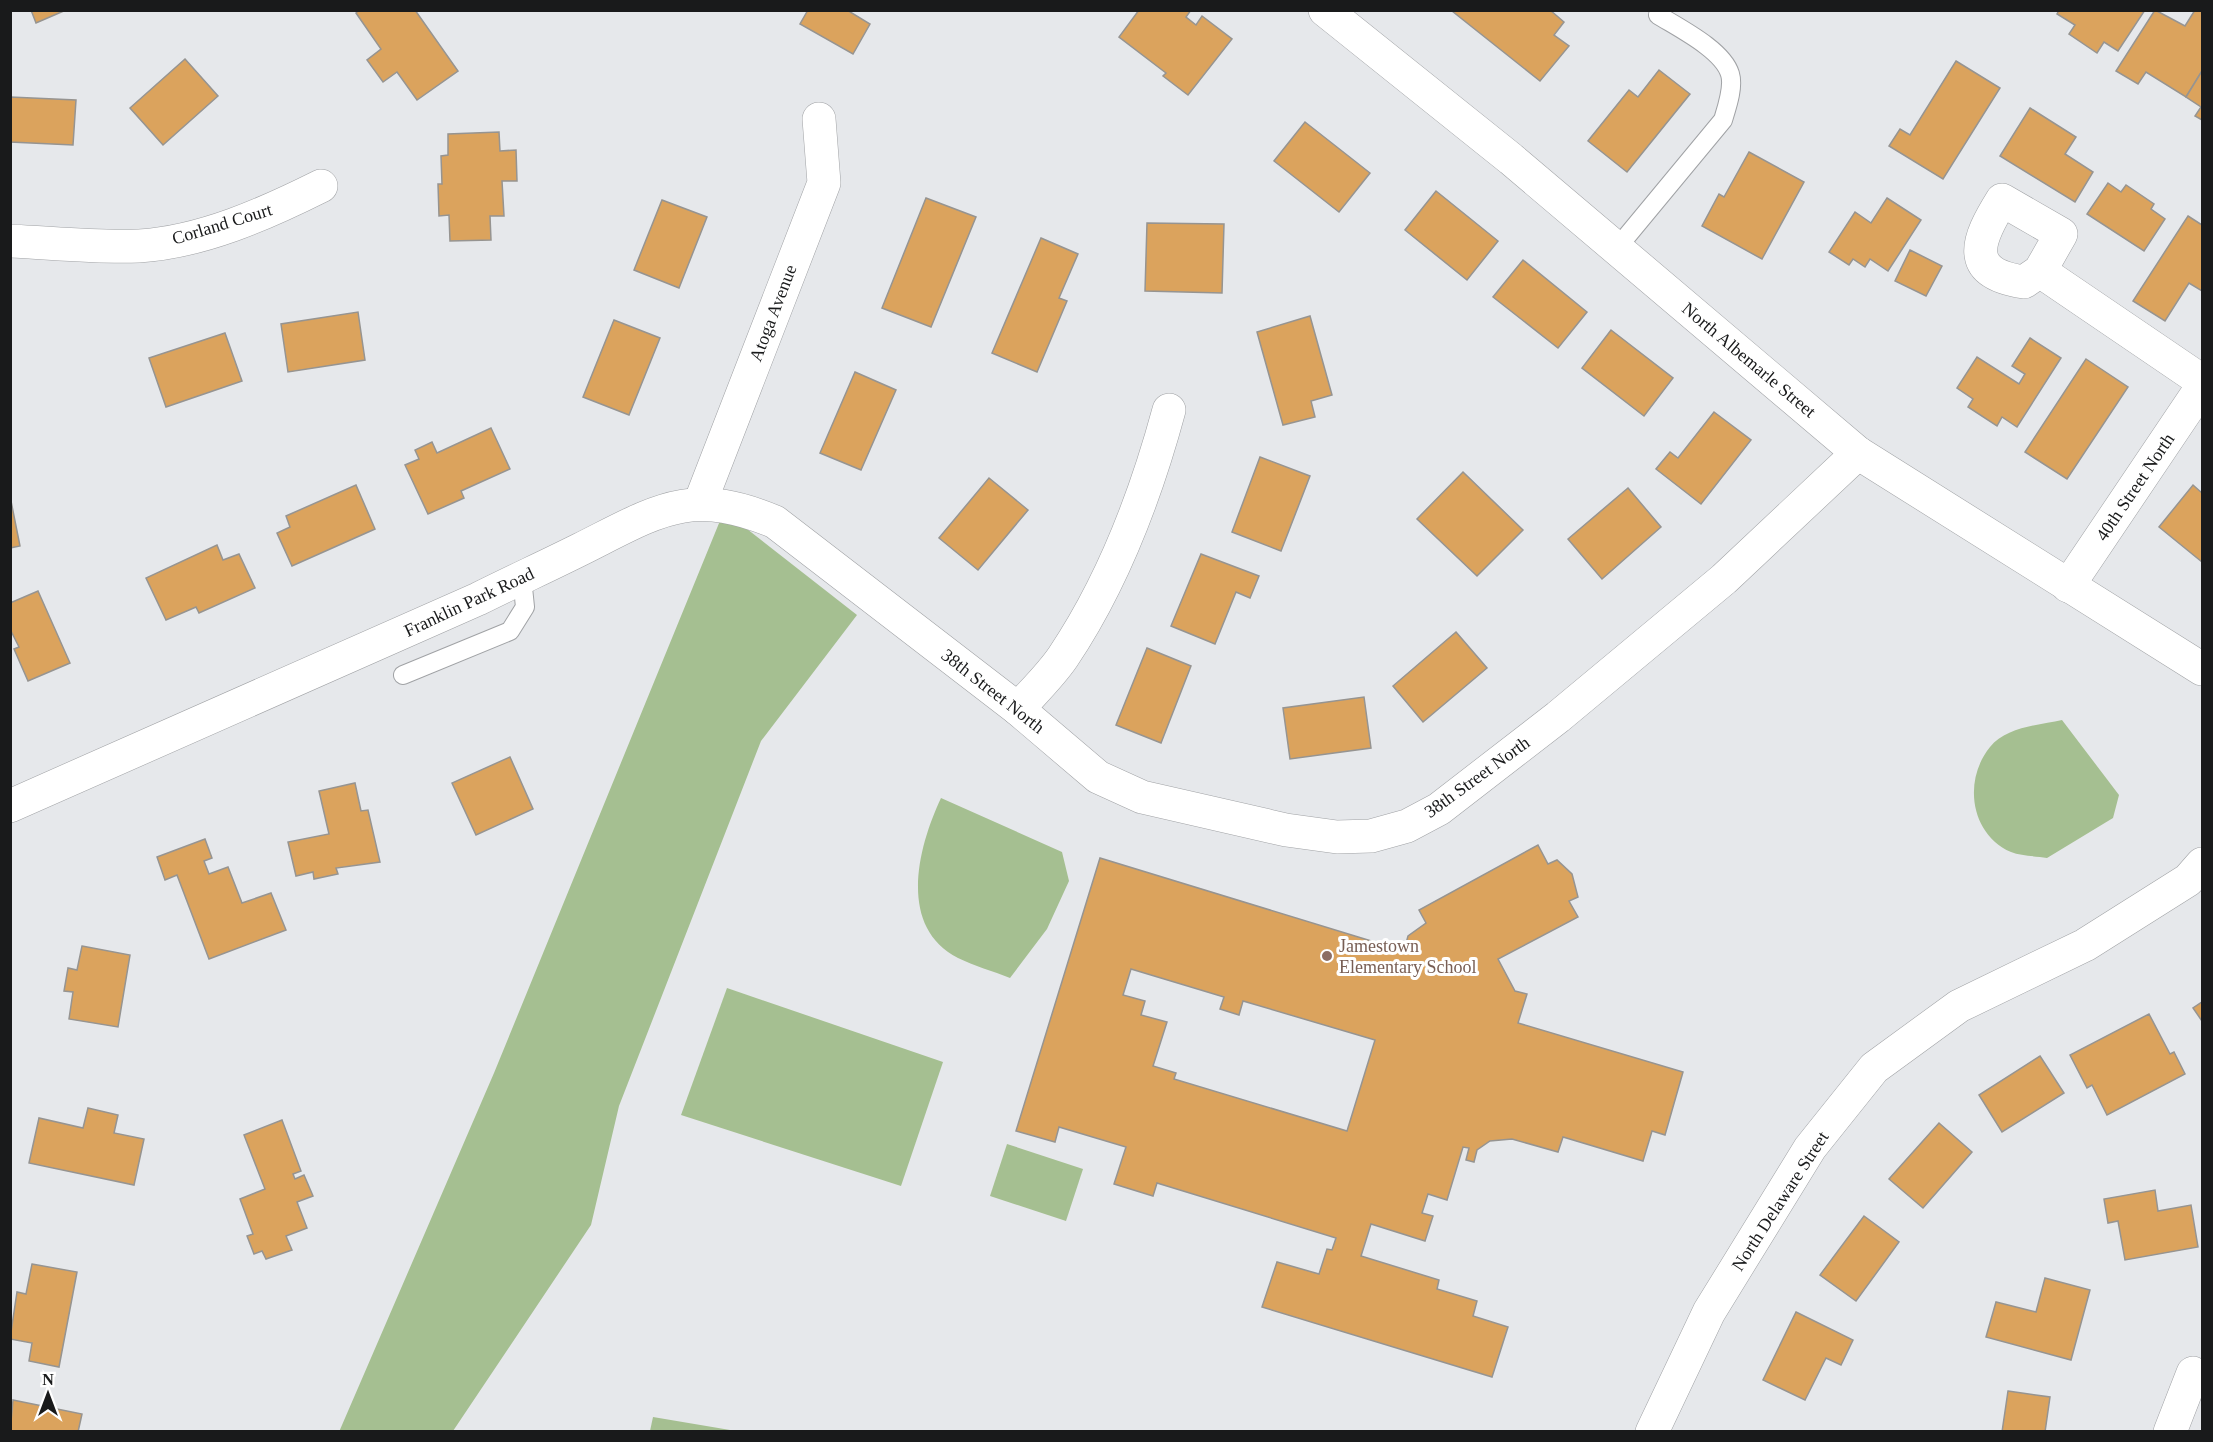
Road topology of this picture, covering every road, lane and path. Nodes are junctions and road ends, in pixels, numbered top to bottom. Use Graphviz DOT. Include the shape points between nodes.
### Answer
graph roads {
  1 [pos="1325,10"];
  2 [pos="1658,15"];
  3 [pos="819,119"];
  4 [pos="321,186"];
  5 [pos="10,241"];
  6 [pos="1617,248"];
  7 [pos="2040,271"];
  8 [pos="2202,381"];
  9 [pos="2202,387"];
  10 [pos="1169,410"];
  11 [pos="1858,453"];
  12 [pos="700,503"];
  13 [pos="522,578"];
  14 [pos="2068,586"];
  15 [pos="909,627"];
  16 [pos="2202,669"];
  17 [pos="403,675"];
  18 [pos="1018,709"];
  19 [pos="10,806"];
  20 [pos="2202,864"];
  21 [pos="2193,1372"];
  22 [pos="1652,1431"];
  23 [pos="2170,1431"];
  1 -- 6 [label="street, North Albemarle Street"];
  2 -- 6 [label="lane" via="1722,57 1731,75 1730,95 1723,120"];
  3 -- 12 [label="street, Atoga Avenue" via="824,183"];
  4 -- 5 [label="street, Corland Court" via="274,209 183,240 138,246"];
  6 -- 11 [label="street, North Albemarle Street"];
  7 -- 8 [label="street"];
  9 -- 14 [label="street, 40th Street North"];
  10 -- 18 [label="street" via="1135,515 1084,624 1061,660"];
  11 -- 14 [label="street, North Albemarle Street"];
  11 -- 18 [label="street, 38th Street North" via="1724,579 1558,717 1439,809 1407,826 1371,836 1337,837 1286,830 1142,796 1098,777"];
  12 -- 13 [label="street, Franklin Park Road" via="669,507 636,519"];
  12 -- 15 [label="street, Franklin Park Road" via="744,509 775,522"];
  13 -- 17 [label="lane" via="525,607 510,631"];
  13 -- 19 [label="street, Franklin Park Road"];
  14 -- 16 [label="street, North Albemarle Street"];
  15 -- 18 [label="street, 38th Street North"];
  20 -- 22 [label="street, North Delaware Street" via="2188,880 2085,945 1959,1006 1874,1068 1810,1148 1709,1312"];
  21 -- 23 [label="street"];
}
